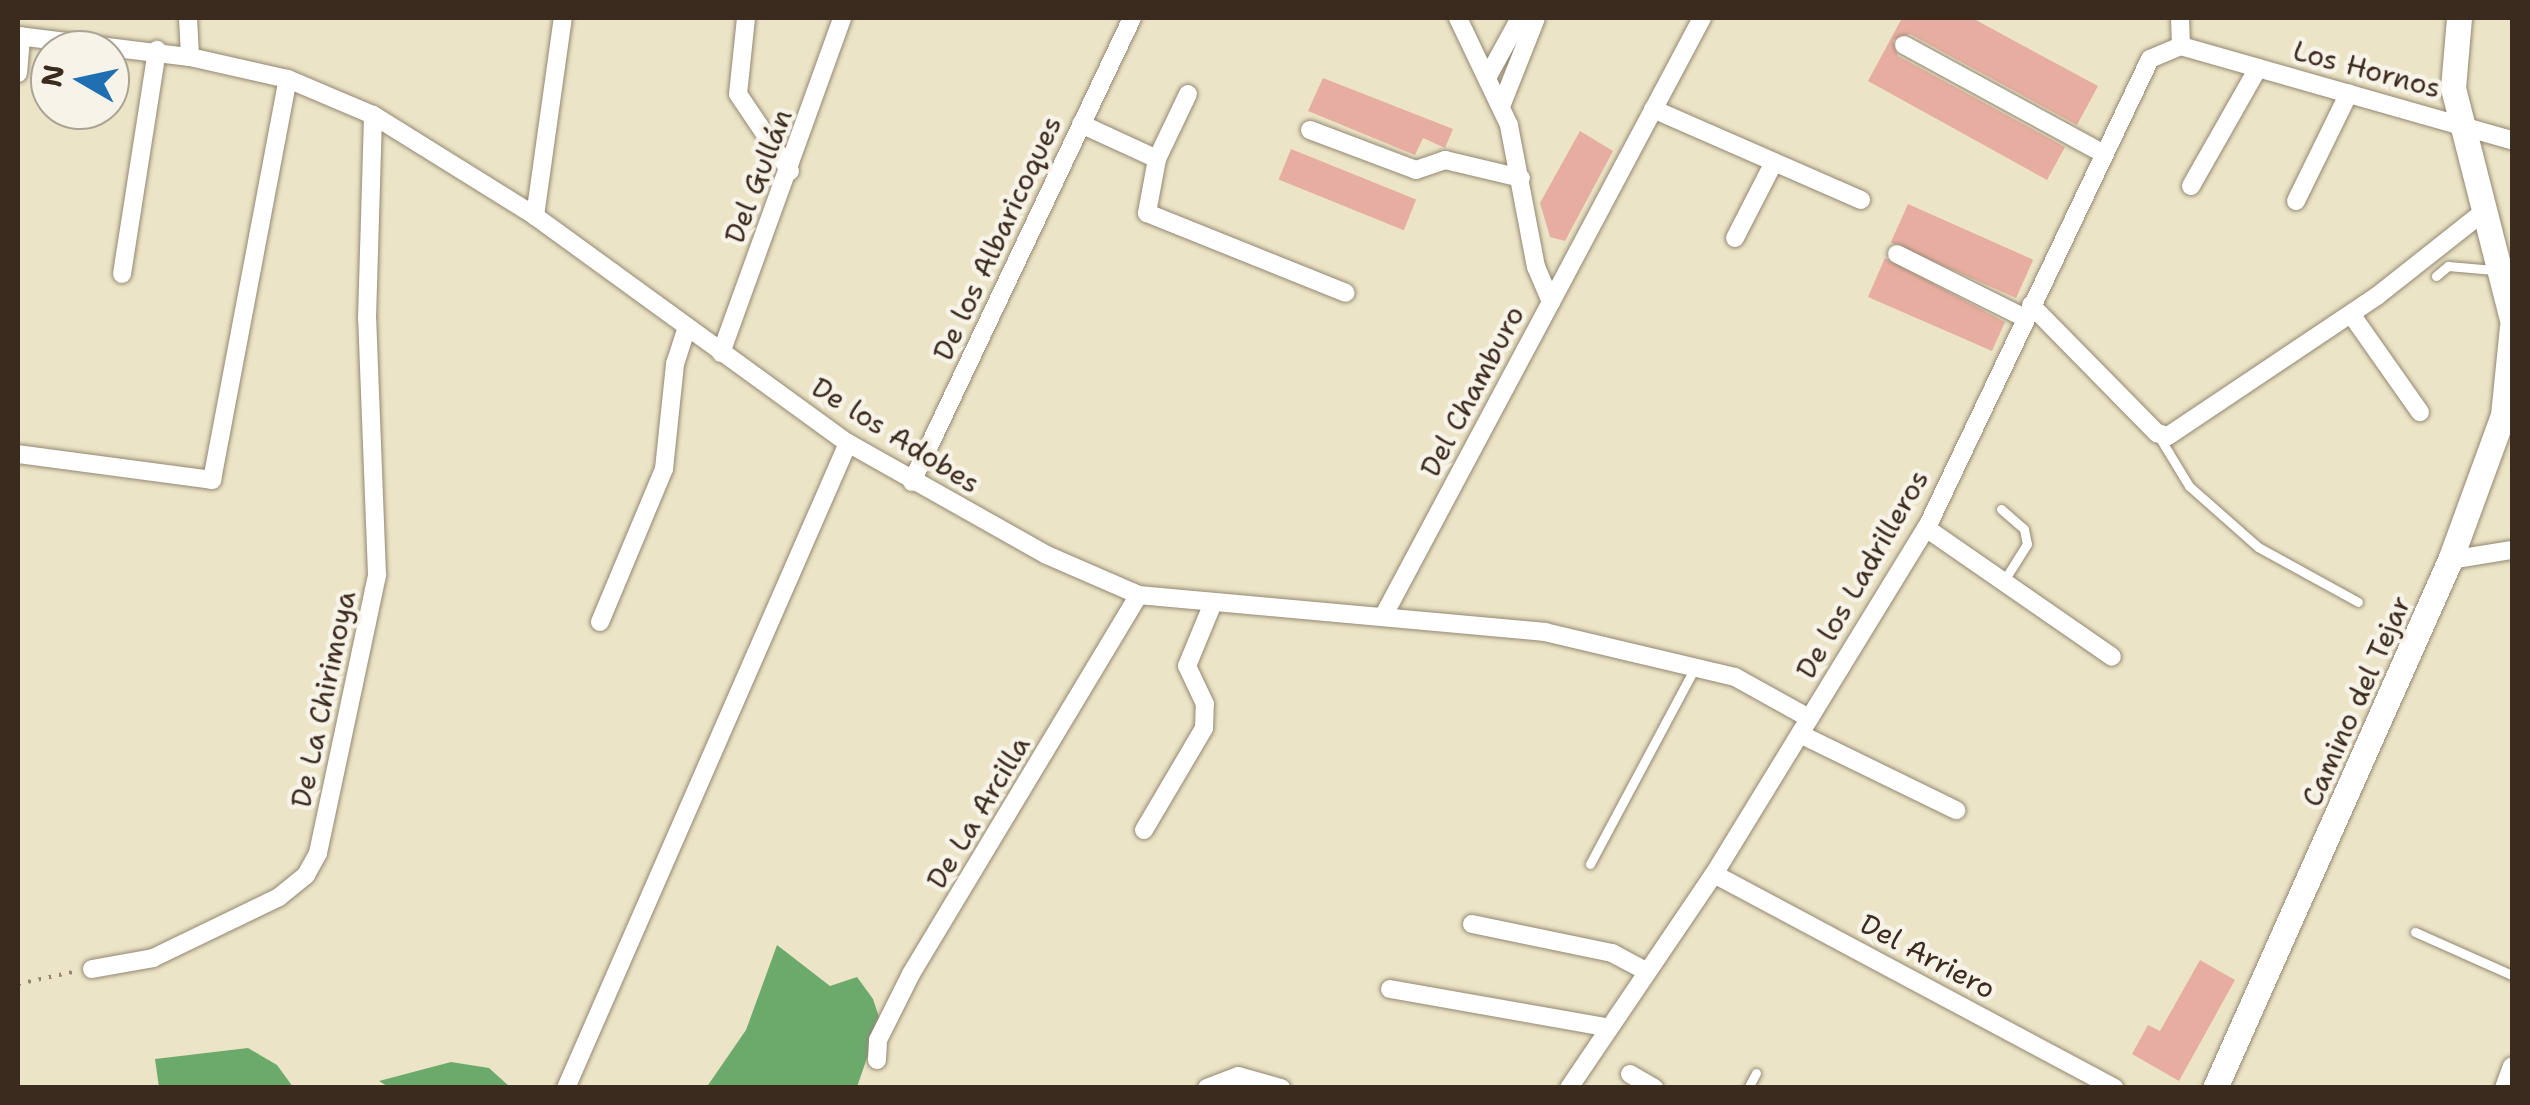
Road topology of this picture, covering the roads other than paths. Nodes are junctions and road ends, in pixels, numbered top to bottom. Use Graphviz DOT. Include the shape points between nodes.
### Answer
graph roads {
  1 [pos="188,18"];
  2 [pos="563,18"];
  3 [pos="746,18"];
  4 [pos="842,18"];
  5 [pos="1132,18"];
  6 [pos="1458,18"];
  7 [pos="1520,18"];
  8 [pos="1536,18"];
  9 [pos="1702,18"];
  10 [pos="2180,18"];
  11 [pos="2459,18"];
  12 [pos="19,36"];
  13 [pos="1904,45"];
  14 [pos="2181,46"];
  15 [pos="157,50"];
  16 [pos="190,57"];
  17 [pos="2258,68"];
  18 [pos="18,73"];
  19 [pos="1486,78"];
  20 [pos="288,79"];
  21 [pos="2349,93"];
  22 [pos="1188,94"];
  23 [pos="1502,104"];
  24 [pos="1653,110"];
  25 [pos="373,115"];
  26 [pos="2460,123"];
  27 [pos="1082,124"];
  28 [pos="1310,130"];
  29 [pos="2512,138"];
  30 [pos="2104,154"];
  31 [pos="1157,159"];
  32 [pos="1774,162"];
  33 [pos="790,171"];
  34 [pos="1521,178"];
  35 [pos="2191,186"];
  36 [pos="1861,200"];
  37 [pos="2296,201"];
  38 [pos="2486,210"];
  39 [pos="535,216"];
  40 [pos="1736,238"];
  41 [pos="1897,254"];
  42 [pos="2502,271"];
  43 [pos="122,274"];
  44 [pos="2436,276"];
  45 [pos="1346,293"];
  46 [pos="1551,302"];
  47 [pos="2028,312"];
  48 [pos="2351,314"];
  49 [pos="2512,323"];
  50 [pos="688,328"];
  51 [pos="721,353"];
  52 [pos="2420,412"];
  53 [pos="2157,433"];
  54 [pos="848,443"];
  55 [pos="18,454"];
  56 [pos="912,482"];
  57 [pos="2001,510"];
  58 [pos="1926,528"];
  59 [pos="2512,550"];
  60 [pos="2450,560"];
  61 [pos="2003,582"];
  62 [pos="1139,595"];
  63 [pos="2358,602"];
  64 [pos="1213,603"];
  65 [pos="1385,613"];
  66 [pos="600,622"];
  67 [pos="2112,657"];
  68 [pos="1695,666"];
  69 [pos="1805,726"];
  70 [pos="1956,810"];
  71 [pos="1144,830"];
  72 [pos="1590,864"];
  73 [pos="1714,874"];
  74 [pos="1472,924"];
  75 [pos="2415,932"];
  76 [pos="92,969"];
  77 [pos="1646,970"];
  78 [pos="2512,975"];
  79 [pos="1390,989"];
  80 [pos="1606,1027"];
  81 [pos="877,1060"];
  82 [pos="2512,1066"];
  83 [pos="1756,1073"];
  84 [pos="1630,1074"];
  85 [pos="566,1088"];
  86 [pos="1207,1088"];
  87 [pos="1281,1088"];
  88 [pos="1569,1088"];
  89 [pos="1654,1088"];
  90 [pos="1748,1088"];
  91 [pos="2114,1088"];
  92 [pos="2215,1088"];
  93 [pos="2504,1088"];
  1 -- 16 [label="street"];
  2 -- 39 [label="street"];
  3 -- 33 [label="street" via="738,94"];
  4 -- 33 [label="street, Del Gullán"];
  5 -- 27 [label="street, De los Albaricoques"];
  6 -- 19 [label="street, Del Chamburo"];
  7 -- 19 [label="street"];
  8 -- 23 [label="street"];
  9 -- 24 [label="street"];
  10 -- 14 [label="street"];
  11 -- 26 [label="street, Camino del Tejar" via="2452,73"];
  12 -- 15 [label="street, De los Adobes"];
  12 -- 18 [label="street"];
  13 -- 30 [label="street"];
  14 -- 17 [label="street, Los Hornos"];
  14 -- 30 [label="street, De los Ladrilleros" via="2150,59"];
  15 -- 16 [label="street, De los Adobes"];
  15 -- 43 [label="street"];
  16 -- 20 [label="street, De los Adobes"];
  17 -- 21 [label="street, Los Hornos"];
  17 -- 35 [label="street"];
  19 -- 23 [label="street, Del Chamburo"];
  20 -- 25 [label="street, De los Adobes"];
  20 -- 55 [label="street" via="212,480"];
  21 -- 26 [label="street, Los Hornos"];
  21 -- 37 [label="street"];
  22 -- 31 [label="street"];
  23 -- 34 [label="street, Del Chamburo"];
  24 -- 32 [label="street"];
  24 -- 46 [label="street"];
  25 -- 39 [label="street, De los Adobes"];
  25 -- 76 [label="street, De La Chirimoya" via="367,319 377,575 318,852 306,875 279,897 154,958"];
  26 -- 29 [label="street, Los Hornos"];
  26 -- 38 [label="street, Camino del Tejar"];
  27 -- 31 [label="street"];
  27 -- 56 [label="street, De los Albaricoques"];
  28 -- 34 [label="street" via="1416,170 1445,160"];
  30 -- 47 [label="street, De los Ladrilleros"];
  31 -- 45 [label="street" via="1144,203 1154,219"];
  32 -- 36 [label="street"];
  32 -- 40 [label="street"];
  33 -- 51 [label="street, Del Gullán"];
  34 -- 46 [label="street, Del Chamburo" via="1536,267"];
  38 -- 42 [label="street, Camino del Tejar"];
  38 -- 48 [label="street"];
  39 -- 50 [label="street, De los Adobes"];
  41 -- 47 [label="street"];
  42 -- 44 [label="lane" via="2448,266"];
  42 -- 49 [label="street, Camino del Tejar"];
  46 -- 65 [label="street, Del Chamburo"];
  47 -- 53 [label="street"];
  47 -- 58 [label="street, De los Ladrilleros"];
  48 -- 52 [label="street"];
  48 -- 53 [label="street" via="2178,434"];
  49 -- 60 [label="street, Camino del Tejar" via="2503,415"];
  50 -- 51 [label="street, De los Adobes"];
  50 -- 66 [label="street" via="675,364 664,469"];
  51 -- 54 [label="street, De los Adobes"];
  53 -- 63 [label="lane" via="2188,486 2258,548"];
  54 -- 56 [label="street, De los Adobes"];
  54 -- 85 [label="street"];
  56 -- 62 [label="street, De los Adobes" via="1047,555"];
  57 -- 61 [label="lane" via="2024,529 2027,544"];
  58 -- 61 [label="street"];
  58 -- 69 [label="street, De los Ladrilleros"];
  59 -- 60 [label="street"];
  60 -- 92 [label="street, Camino del Tejar"];
  61 -- 67 [label="street"];
  62 -- 64 [label="street, De los Adobes"];
  62 -- 81 [label="street, De La Arcilla" via="911,974 878,1040"];
  64 -- 65 [label="street, De los Adobes"];
  64 -- 71 [label="street" via="1188,666 1205,704 1204,728"];
  65 -- 68 [label="street, De los Adobes" via="1545,632"];
  68 -- 69 [label="street, De los Adobes" via="1749,683"];
  68 -- 72 [label="lane"];
  69 -- 70 [label="street, De los Adobes"];
  69 -- 73 [label="street, De los Ladrilleros"];
  73 -- 77 [label="street, De los Ladrilleros"];
  73 -- 91 [label="street, Del Arriero"];
  74 -- 77 [label="street" via="1612,953"];
  75 -- 78 [label="lane"];
  77 -- 80 [label="street, De los Ladrilleros"];
  79 -- 80 [label="street"];
  80 -- 88 [label="street, De los Ladrilleros"];
  82 -- 93 [label="street"];
  83 -- 90 [label="lane"];
  84 -- 89 [label="street"];
  86 -- 87 [label="street" via="1238,1076"];
}
